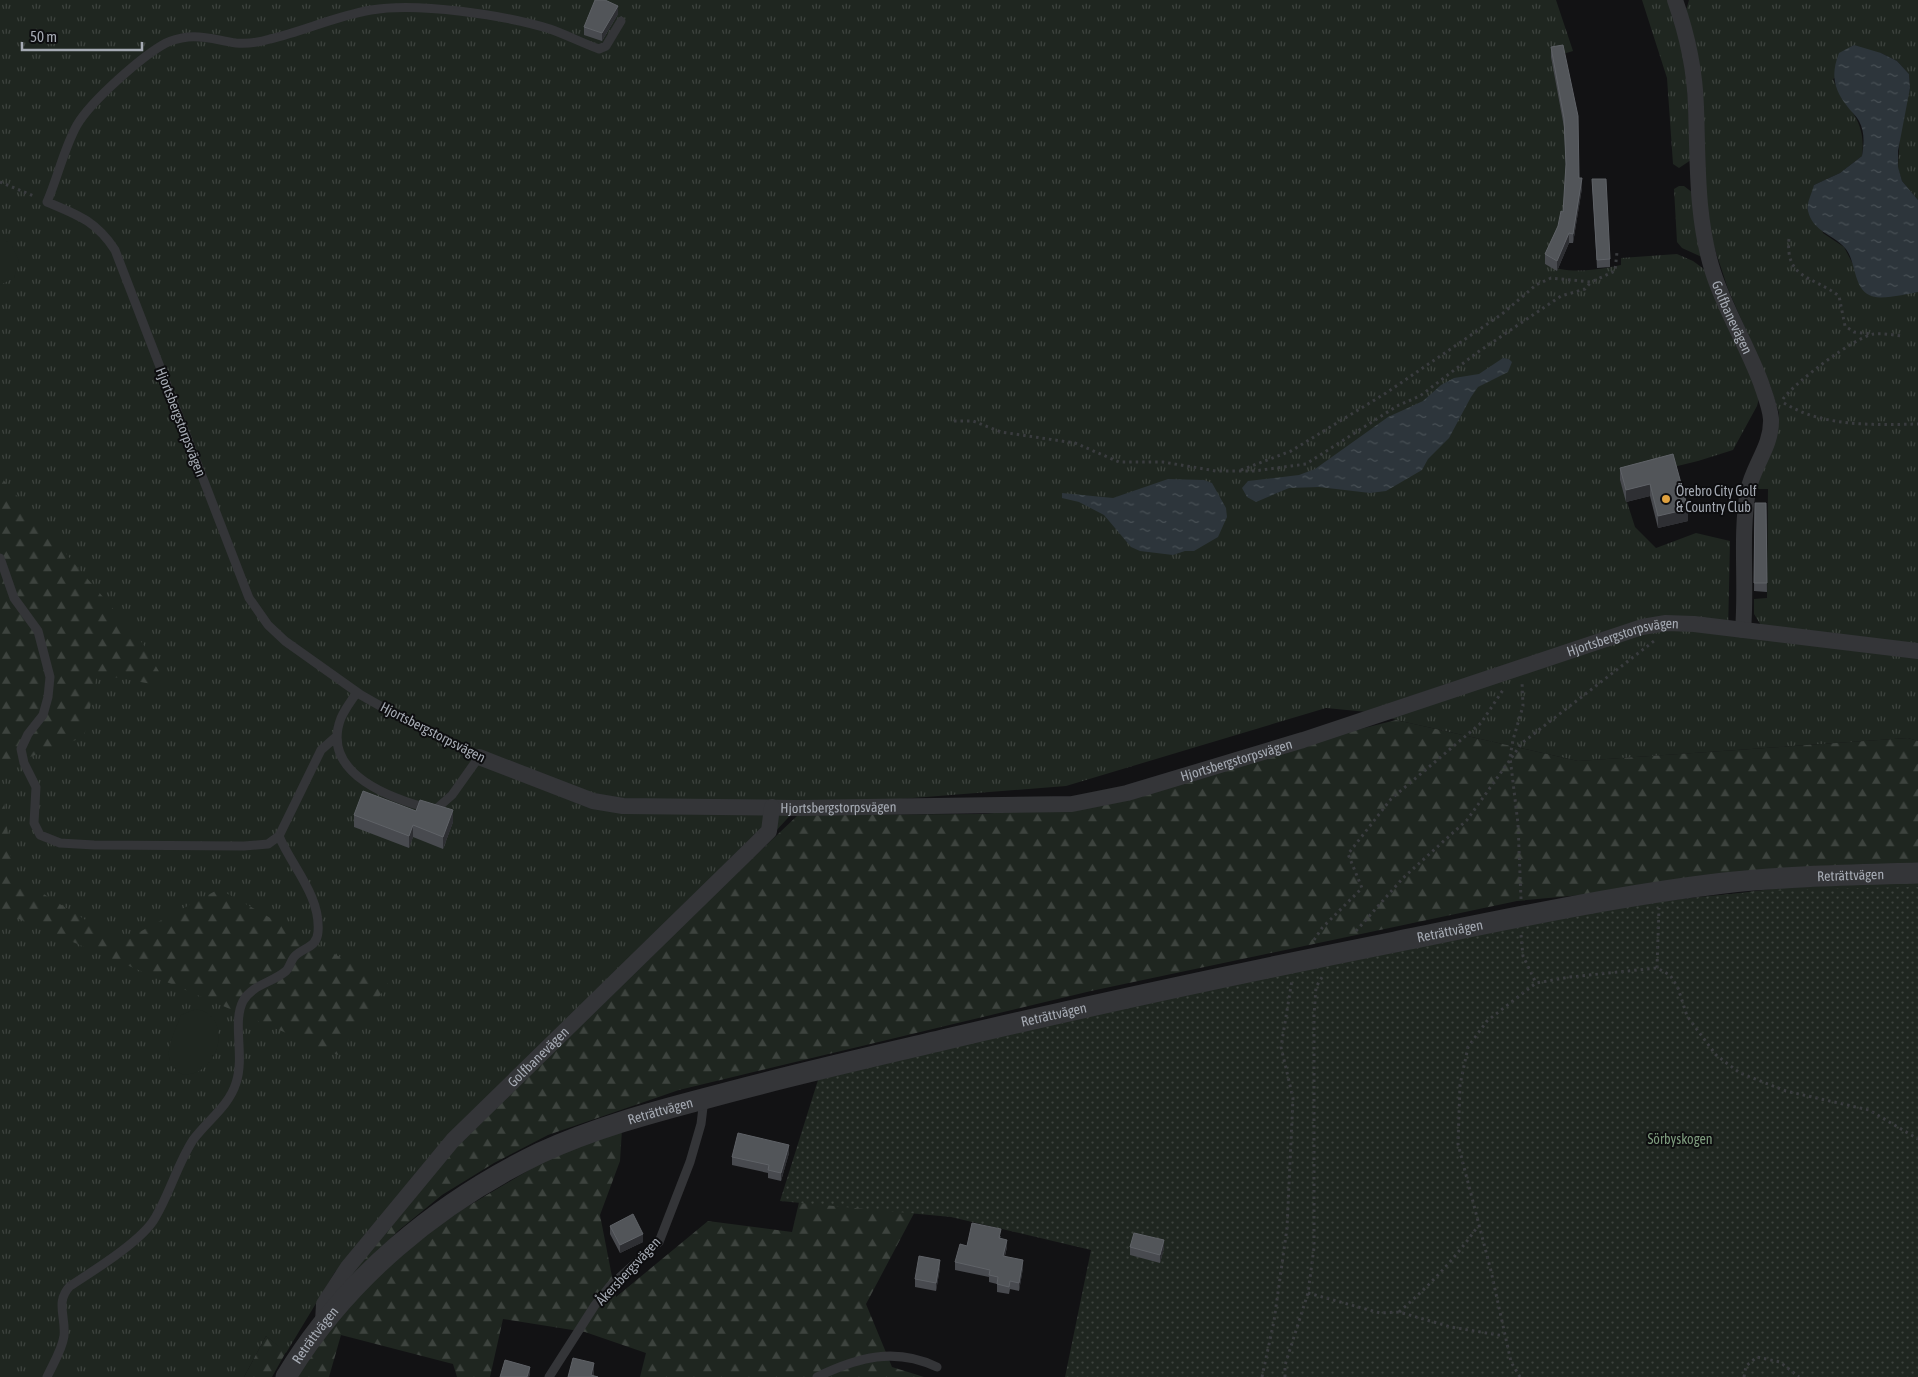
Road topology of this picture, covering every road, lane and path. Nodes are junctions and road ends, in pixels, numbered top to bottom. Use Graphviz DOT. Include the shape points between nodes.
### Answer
graph roads {
  1 [pos="1674,0"];
  2 [pos="621,21"];
  3 [pos="0,182"];
  4 [pos="47,202"];
  5 [pos="1789,239"];
  6 [pos="1617,252"];
  7 [pos="1591,282"];
  8 [pos="1873,334"];
  9 [pos="1902,336"];
  10 [pos="954,421"];
  11 [pos="1918,424"];
  12 [pos="1237,471"];
  13 [pos="0,558"];
  14 [pos="1677,624"];
  15 [pos="1743,630"];
  16 [pos="1918,651"];
  17 [pos="1517,669"];
  18 [pos="358,692"];
  19 [pos="337,736"];
  20 [pos="479,757"];
  21 [pos="1510,758"];
  22 [pos="772,807"];
  23 [pos="279,836"];
  24 [pos="1918,874"];
  25 [pos="1660,893"];
  26 [pos="1520,916"];
  27 [pos="1354,933"];
  28 [pos="1335,954"];
  29 [pos="1300,961"];
  30 [pos="1657,968"];
  31 [pos="1536,983"];
  32 [pos="704,1098"];
  33 [pos="1918,1139"];
  34 [pos="1478,1225"];
  35 [pos="1308,1293"];
  36 [pos="1399,1312"];
  37 [pos="323,1322"];
  38 [pos="1504,1336"];
  39 [pos="937,1367"];
  40 [pos="47,1377"];
  41 [pos="286,1377"];
  42 [pos="549,1377"];
  43 [pos="816,1377"];
  44 [pos="1262,1377"];
  45 [pos="1285,1377"];
  46 [pos="1520,1377"];
  47 [pos="1744,1377"];
  48 [pos="1799,1377"];
  1 -- 15 [label="street, Golfbanevägen" via="1681,17 1693,75 1698,175 1706,242 1713,272 1758,375 1771,419 1770,436 1748,490"];
  2 -- 4 [label="lane" via="606,46 599,49 551,30 507,19 409,9 373,10 341,16 264,41 237,43 218,38 189,37 167,42 140,61 78,122"];
  3 -- 4 [label="path"];
  4 -- 18 [label="lane, Hjortsbergstorpsvägen" via="89,220 104,233 115,250 249,598 268,625 285,641"];
  5 -- 8 [label="path" via="1791,265 1799,274 1839,296 1845,326 1854,332"];
  6 -- 7 [label="path" via="1615,271"];
  7 -- 12 [label="path" via="1585,289 1561,296 1470,357 1420,396 1398,406 1306,464"];
  7 -- 12 [label="path" via="1551,278 1536,285 1495,319 1386,393 1291,452"];
  8 -- 9 [label="path"];
  8 -- 11 [label="path" via="1816,369 1789,390 1781,402 1799,413 1838,422"];
  10 -- 12 [label="path" via="973,421 1002,432 1075,442 1119,462 1163,462 1216,471"];
  13 -- 23 [label="lane" via="14,598 38,631 50,677 42,714 21,749 36,787 34,823 40,835 60,843 94,845 235,846 268,844"];
  14 -- 15 [label="street, Hjortsbergstorpsvägen"];
  14 -- 17 [label="street, Hjortsbergstorpsvägen" via="1642,627"];
  14 -- 21 [label="path" via="1538,729"];
  15 -- 16 [label="street, Hjortsbergstorpsvägen"];
  17 -- 21 [label="path" via="1523,684 1523,706"];
  17 -- 22 [label="street, Hjortsbergstorpsvägen" via="1294,742 1100,800 1062,804"];
  17 -- 29 [label="path" via="1481,724 1391,799 1348,854 1362,888 1322,928"];
  18 -- 19 [label="lane" via="342,718"];
  18 -- 20 [label="lane, Hjortsbergstorpsvägen"];
  19 -- 20 [label="lane" via="342,758 361,781 404,802 436,810 452,795"];
  19 -- 23 [label="lane" via="321,750"];
  20 -- 22 [label="street, Hjortsbergstorpsvägen" via="593,801 623,806"];
  21 -- 26 [label="path" via="1518,824"];
  21 -- 27 [label="path" via="1467,820 1403,878"];
  22 -- 37 [label="street, Golfbanevägen" via="769,831 756,845 453,1140 348,1267 324,1304"];
  23 -- 40 [label="lane" via="313,899 318,935 311,947 296,955 286,971 256,987 244,1000 238,1016 241,1064 236,1085 183,1156 146,1232 63,1293 64,1336"];
  24 -- 25 [label="street, Reträttvägen" via="1726,883"];
  25 -- 26 [label="street, Reträttvägen"];
  25 -- 30 [label="path"];
  26 -- 28 [label="street, Reträttvägen"];
  26 -- 31 [label="path" via="1523,956"];
  28 -- 29 [label="street, Reträttvägen"];
  28 -- 35 [label="path" via="1316,987 1314,1248"];
  29 -- 32 [label="street, Reträttvägen" via="1085,1006 801,1072"];
  29 -- 44 [label="path" via="1294,970 1282,1047 1294,1098 1287,1228 1274,1321"];
  30 -- 31 [label="path" via="1596,973"];
  30 -- 33 [label="path" via="1670,975 1687,1016 1716,1055 1740,1073 1786,1091 1869,1110"];
  31 -- 34 [label="path" via="1487,1021 1468,1047 1460,1085 1458,1144"];
  32 -- 37 [label="street, Reträttvägen" via="598,1129 495,1177 446,1208 393,1251 332,1309"];
  32 -- 42 [label="lane, Åkersbergsvägen" via="702,1124 659,1242 610,1286"];
  34 -- 36 [label="path" via="1456,1257"];
  34 -- 38 [label="path"];
  35 -- 36 [label="path" via="1380,1313"];
  35 -- 45 [label="path" via="1289,1350"];
  36 -- 38 [label="path" via="1451,1327"];
  37 -- 41 [label="street, Reträttvägen"];
  38 -- 46 [label="path" via="1511,1362"];
  39 -- 43 [label="lane" via="902,1355 869,1358"];
  47 -- 48 [label="path" via="1746,1366 1757,1357 1780,1362"];
}
